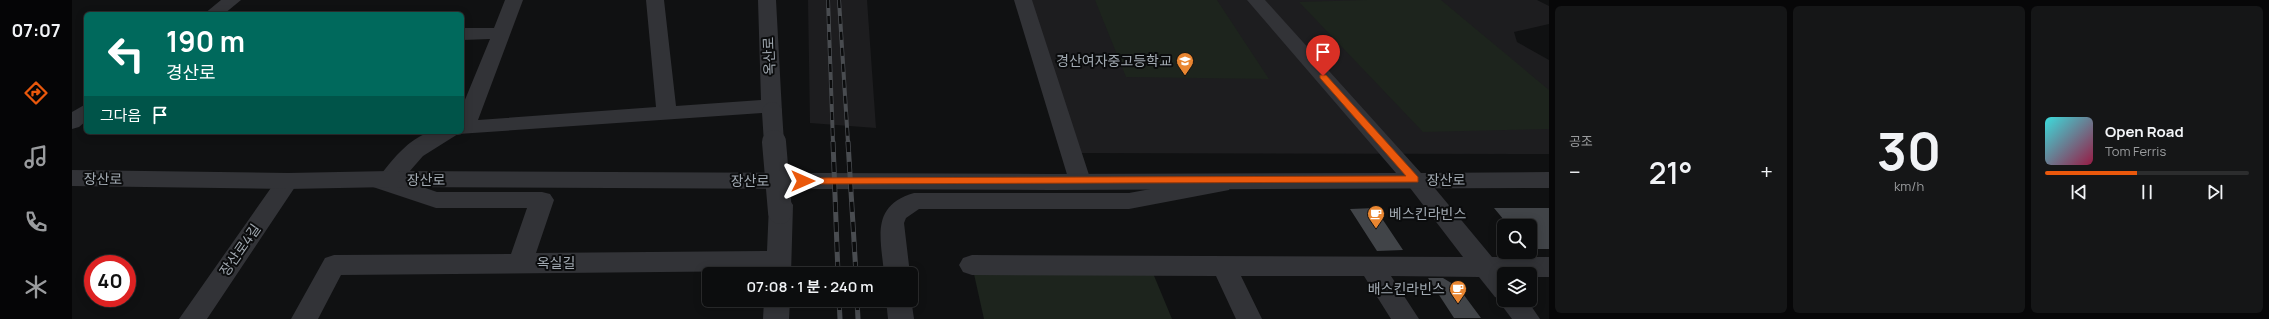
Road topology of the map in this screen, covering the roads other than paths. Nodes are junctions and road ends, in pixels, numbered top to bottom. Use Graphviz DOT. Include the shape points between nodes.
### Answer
graph roads {
  1 [pos="232,0"];
  2 [pos="514,0"];
  3 [pos="655,0"];
  4 [pos="768,0"];
  5 [pos="1023,0"];
  6 [pos="1256,0"];
  7 [pos="217,12"];
  8 [pos="500,33"];
  9 [pos="464,34"];
  10 [pos="772,109"];
  11 [pos="667,112"];
  12 [pos="84,113"];
  13 [pos="464,115"];
  14 [pos="72,122"];
  15 [pos="464,129"];
  16 [pos="446,134"];
  17 [pos="72,178"];
  18 [pos="384,179"];
  19 [pos="1415,180"];
  20 [pos="1549,180"];
  21 [pos="288,181"];
  22 [pos="1237,181"];
  23 [pos="1080,182"];
  24 [pos="780,209"];
  25 [pos="520,263"];
  26 [pos="972,264"];
  27 [pos="1224,266"];
  28 [pos="726,267"];
  29 [pos="778,267"];
  30 [pos="896,267"];
  31 [pos="1371,267"];
  32 [pos="1485,267"];
  33 [pos="1549,267"];
  34 [pos="1497,282"];
  35 [pos="777,307"];
  36 [pos="900,307"];
  37 [pos="1518,307"];
  38 [pos="192,319"];
  39 [pos="304,319"];
  40 [pos="776,319"];
  41 [pos="901,319"];
  42 [pos="1249,319"];
  43 [pos="1406,319"];
  44 [pos="1528,319"];
  1 -- 7 [label="street"];
  2 -- 8 [label="street"];
  3 -- 11 [label="street"];
  4 -- 10 [label="street, 옥산로"];
  5 -- 23 [label="street"];
  6 -- 19 [label="street"];
  8 -- 9 [label="street"];
  8 -- 13 [label="street"];
  10 -- 11 [label="street"];
  10 -- 24 [label="street, 옥산로, bridge"];
  11 -- 15 [label="street"];
  12 -- 14 [label="street"];
  16 -- 18 [label="street" via="422,144"];
  17 -- 21 [label="street, 장산로"];
  18 -- 21 [label="street, 장산로"];
  18 -- 23 [label="street, 장산로"];
  18 -- 25 [label="street" via="436,200 542,200"];
  19 -- 20 [label="street, 장산로"];
  19 -- 22 [label="street, 장산로"];
  19 -- 32 [label="street"];
  21 -- 38 [label="street, 장산로4길"];
  22 -- 23 [label="street, 장산로"];
  22 -- 30 [label="street" via="1130,201 914,201 896,213 892,223"];
  24 -- 29 [label="street, 옥실길"];
  25 -- 28 [label="street, 옥실길"];
  25 -- 39 [label="street, 옥실길" via="334,265"];
  26 -- 27 [label="street"];
  27 -- 31 [label="street"];
  27 -- 42 [label="street"];
  31 -- 32 [label="street"];
  31 -- 43 [label="street"];
  32 -- 33 [label="street"];
  32 -- 34 [label="street"];
  35 -- 40 [label="street"];
  36 -- 41 [label="street"];
  37 -- 44 [label="street"];
}
